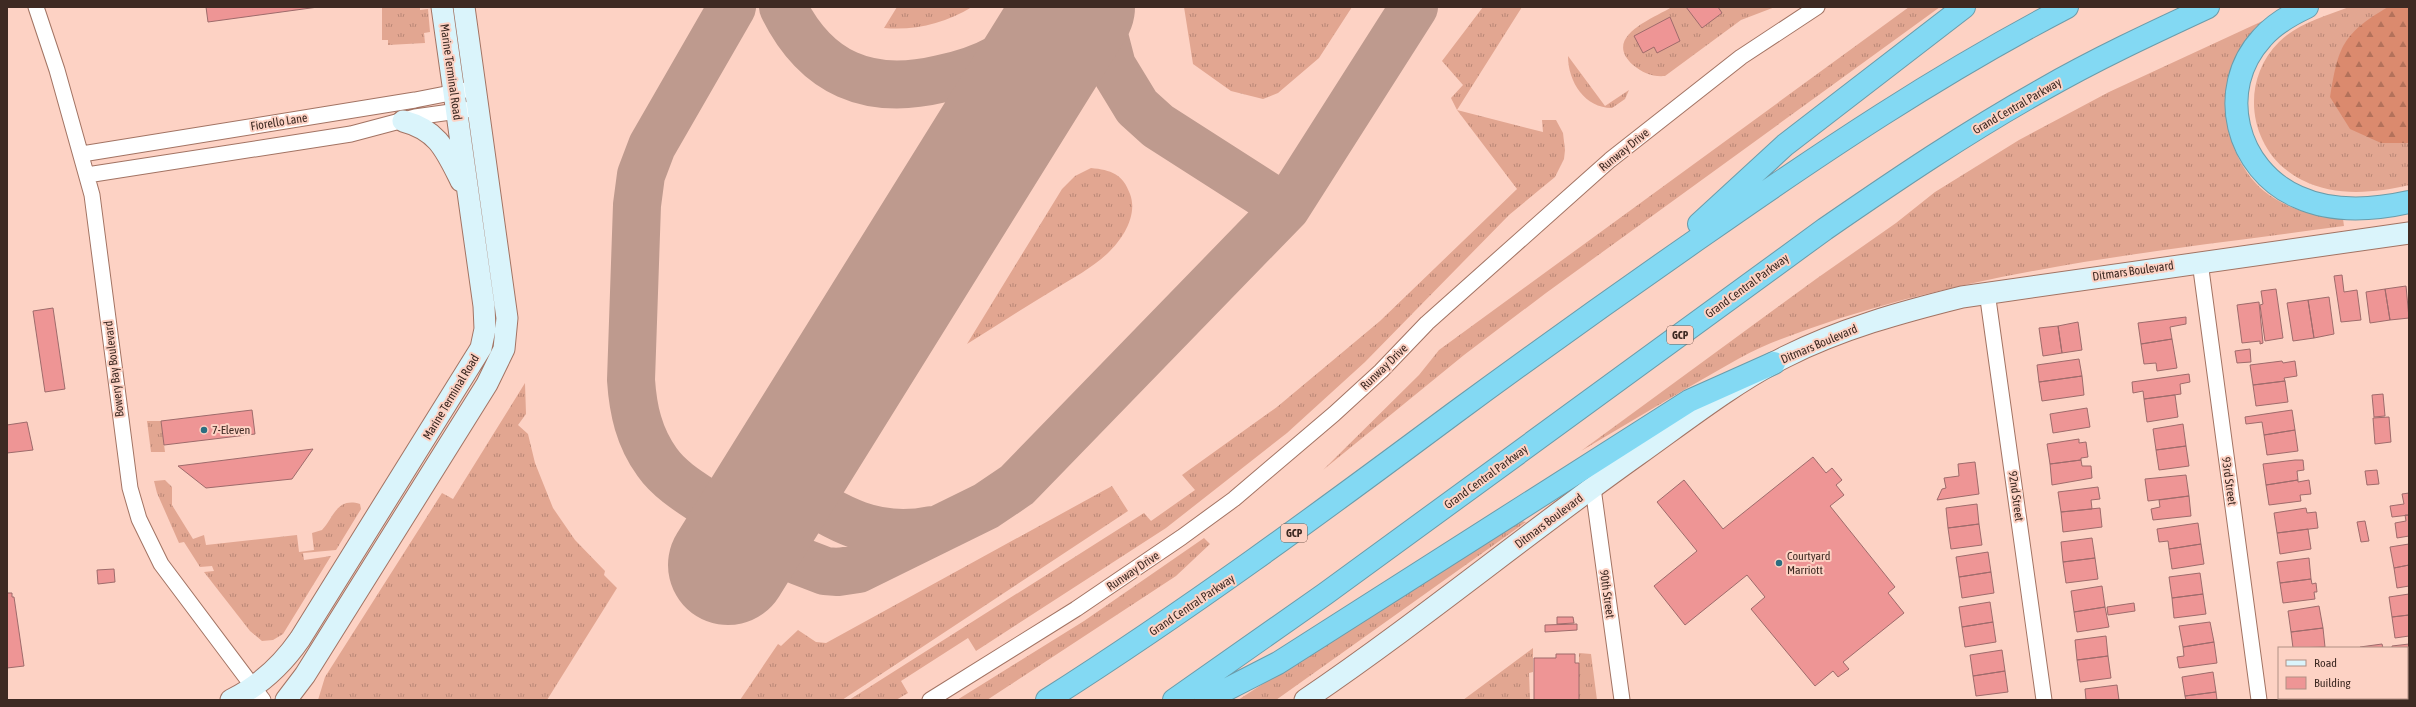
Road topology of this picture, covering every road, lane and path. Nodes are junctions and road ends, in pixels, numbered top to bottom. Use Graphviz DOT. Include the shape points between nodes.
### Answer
graph roads {
  1 [pos="36,7"];
  2 [pos="442,7"];
  3 [pos="464,7"];
  4 [pos="1817,7"];
  5 [pos="1964,7"];
  6 [pos="1981,7"];
  7 [pos="2067,7"];
  8 [pos="2208,7"];
  9 [pos="2307,7"];
  10 [pos="1876,76"];
  11 [pos="477,98"];
  12 [pos="455,102"];
  13 [pos="403,121"];
  14 [pos="82,154"];
  15 [pos="87,175"];
  16 [pos="467,194"];
  17 [pos="2409,202"];
  18 [pos="2409,233"];
  19 [pos="2200,262"];
  20 [pos="1639,280"];
  21 [pos="1987,292"];
  22 [pos="1774,363"];
  23 [pos="1593,488"];
  24 [pos="384,507"];
  25 [pos="402,519"];
  26 [pos="258,693"];
  27 [pos="231,700"];
  28 [pos="286,700"];
  29 [pos="930,700"];
  30 [pos="1047,700"];
  31 [pos="1174,700"];
  32 [pos="1206,700"];
  33 [pos="1305,700"];
  34 [pos="1622,700"];
  35 [pos="2044,700"];
  36 [pos="2260,700"];
  1 -- 14 [label="street, Bowery Bay Boulevard"];
  2 -- 12 [label="street, Marine Terminal Road"];
  3 -- 11 [label="street, Marine Terminal Road"];
  4 -- 29 [label="street, Runway Drive" via="1741,57 1610,160 1427,323 1334,414 1234,499 1076,609"];
  5 -- 10 [label="highway"];
  6 -- 10 [label="highway"];
  7 -- 20 [label="highway, Grand Central Parkway / GCP" via="2012,35 1903,99 1795,170"];
  8 -- 31 [label="highway, Grand Central Parkway / GCP" via="2043,89 1899,178 1819,233 1319,599"];
  9 -- 17 [label="highway" via="2291,14 2270,30 2253,50 2242,72 2236,96 2237,118 2249,154 2276,185 2312,202 2360,208"];
  10 -- 20 [label="highway" via="1769,158"];
  11 -- 12 [label="street, Fiorello Lane"];
  11 -- 12 [label="street, Fiorello Lane"];
  11 -- 25 [label="street, Marine Terminal Road" via="506,313 507,339 492,376"];
  12 -- 13 [label="street, Fiorello Lane"];
  12 -- 14 [label="street, Fiorello Lane"];
  12 -- 16 [label="street, Marine Terminal Road"];
  13 -- 15 [label="street, Fiorello Lane" via="351,134"];
  13 -- 16 [label="street" via="424,129 437,139"];
  14 -- 15 [label="street, Bowery Bay Boulevard"];
  15 -- 26 [label="street, Bowery Bay Boulevard" via="95,214 124,454 134,504 149,543 161,564"];
  16 -- 24 [label="street, Marine Terminal Road" via="485,312 482,343 475,359"];
  18 -- 19 [label="street, Ditmars Boulevard"];
  19 -- 21 [label="street, Ditmars Boulevard"];
  19 -- 36 [label="street, 93rd Street"];
  20 -- 30 [label="highway, Grand Central Parkway / GCP" via="1232,577"];
  21 -- 22 [label="street, Ditmars Boulevard" via="1929,305 1864,325"];
  21 -- 35 [label="street, 92nd Street"];
  22 -- 23 [label="street, Ditmars Boulevard" via="1680,425"];
  22 -- 32 [label="highway" via="1689,401 1278,664"];
  23 -- 33 [label="street, Ditmars Boulevard" via="1395,637"];
  23 -- 34 [label="street, 90th Street"];
  24 -- 25 [label="street"];
  24 -- 26 [label="street, Marine Terminal Road" via="292,650"];
  25 -- 28 [label="street, Marine Terminal Road" via="305,675"];
  26 -- 27 [label="street, Marine Terminal Road"];
}
